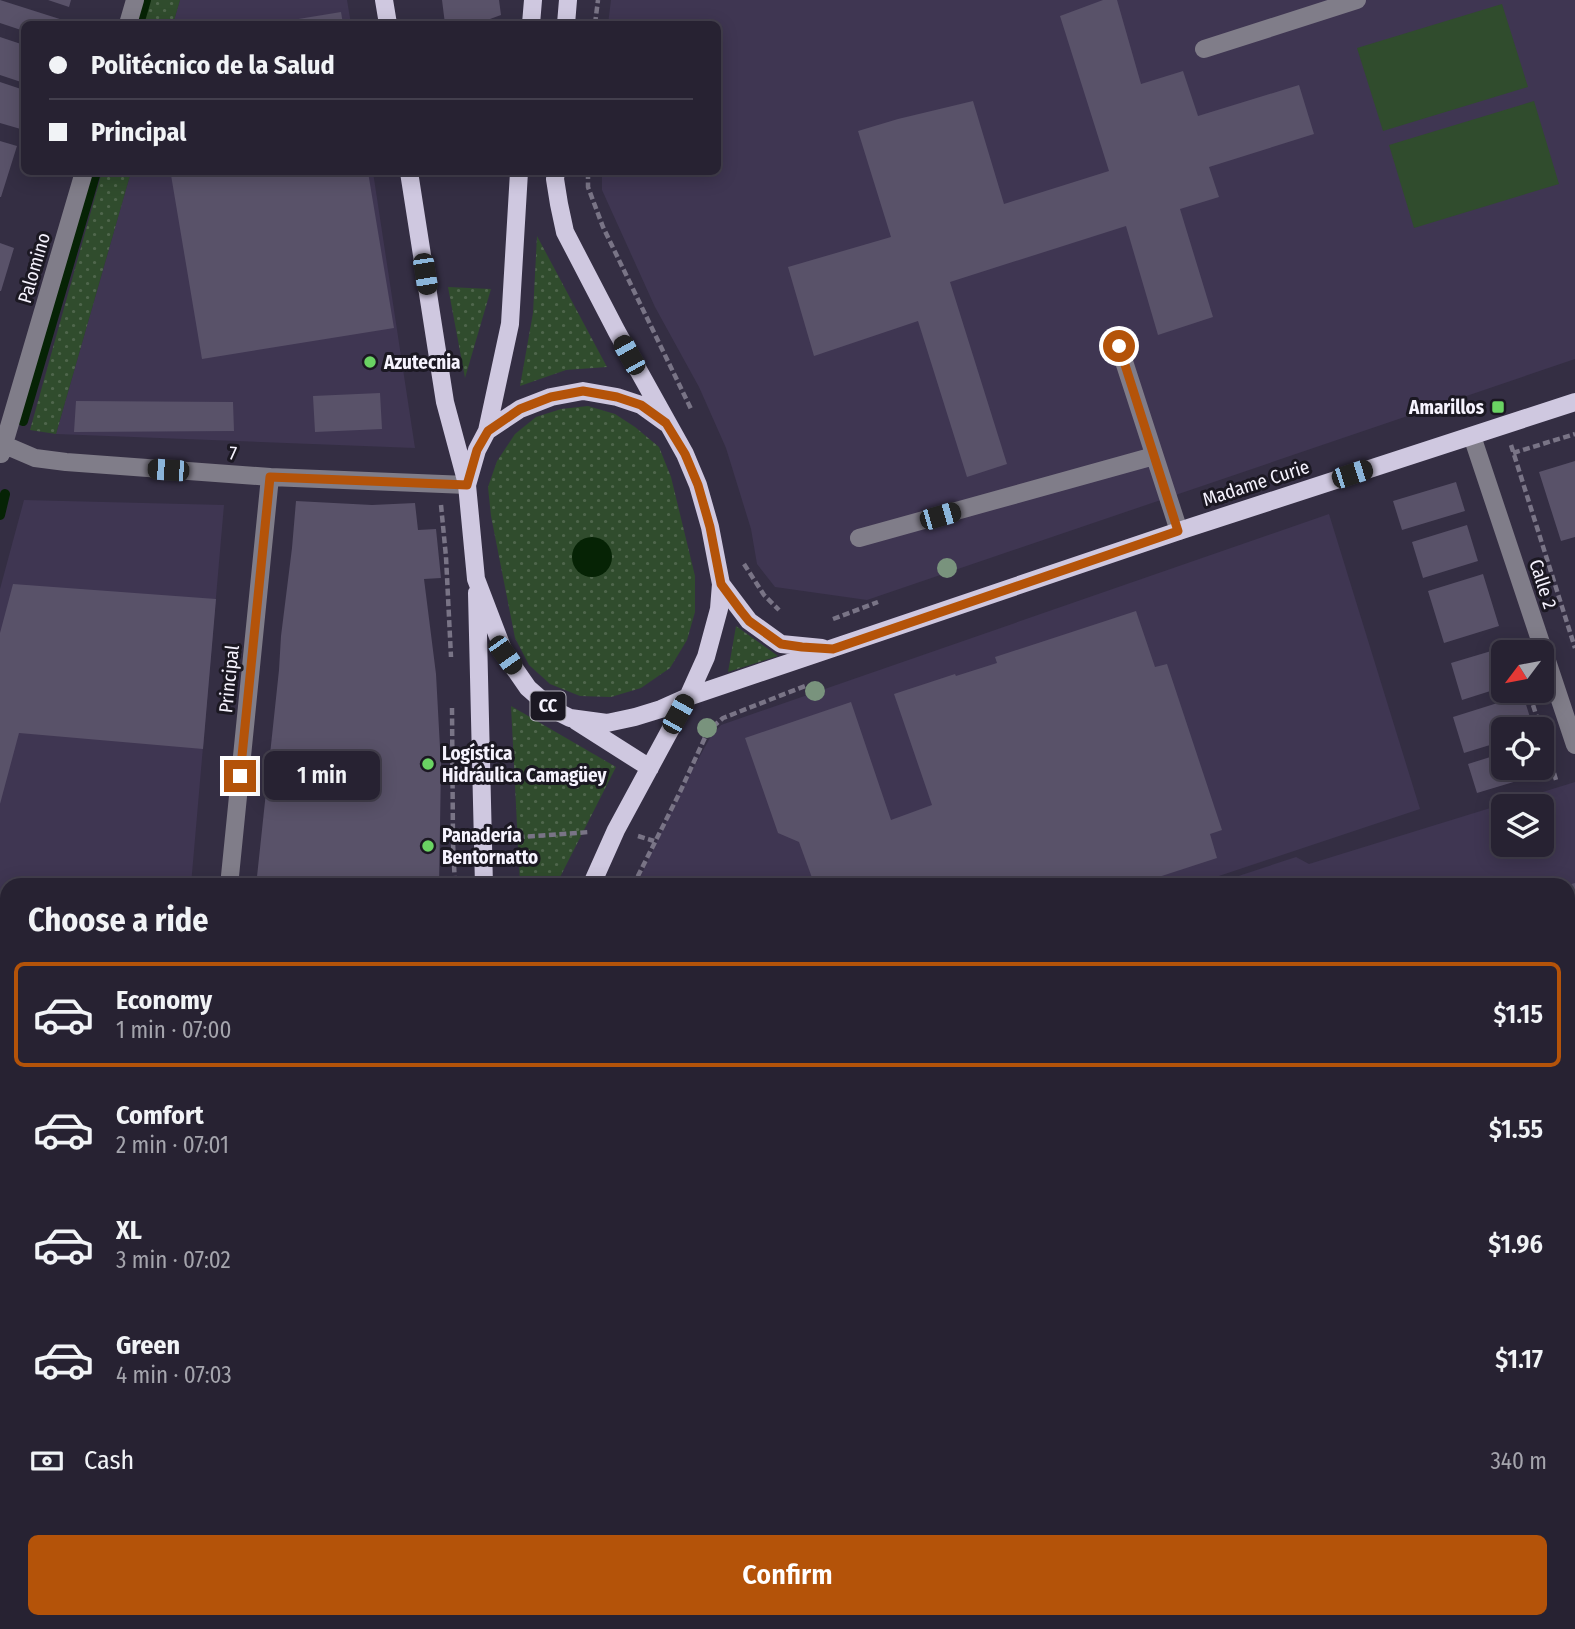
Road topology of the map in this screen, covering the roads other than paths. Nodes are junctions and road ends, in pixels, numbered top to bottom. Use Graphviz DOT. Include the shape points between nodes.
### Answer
graph roads {
  1 [pos="135,0"];
  2 [pos="384,0"];
  3 [pos="533,0"];
  4 [pos="568,0"];
  5 [pos="1357,0"];
  6 [pos="129,21"];
  7 [pos="388,21"];
  8 [pos="531,21"];
  9 [pos="566,21"];
  10 [pos="1204,49"];
  11 [pos="83,175"];
  12 [pos="410,175"];
  13 [pos="519,175"];
  14 [pos="556,175"];
  15 [pos="1119,346"];
  16 [pos="1575,402"];
  17 [pos="666,423"];
  18 [pos="488,431"];
  19 [pos="1472,436"];
  20 [pos="1,449"];
  21 [pos="1154,456"];
  22 [pos="270,477"];
  23 [pos="467,485"];
  24 [pos="1178,531"];
  25 [pos="859,538"];
  26 [pos="476,579"];
  27 [pos="721,584"];
  28 [pos="833,649"];
  29 [pos="688,696"];
  30 [pos="570,718"];
  31 [pos="1575,745"];
  32 [pos="650,768"];
  33 [pos="230,878"];
  34 [pos="484,878"];
  35 [pos="595,878"];
  1 -- 6 [label="street"];
  2 -- 7 [label="main road"];
  3 -- 8 [label="main road"];
  4 -- 9 [label="main road"];
  5 -- 10 [label="street"];
  11 -- 20 [label="street, Palomino"];
  12 -- 23 [label="main road" via="445,402"];
  13 -- 18 [label="main road, CC" via="510,324"];
  14 -- 17 [label="main road" via="565,232"];
  15 -- 21 [label="street"];
  16 -- 19 [label="main road, Madame Curie"];
  17 -- 18 [label="main road" via="641,405 583,391 520,409"];
  17 -- 27 [label="main road" via="698,485"];
  18 -- 23 [label="main road, CC"];
  19 -- 24 [label="main road, Madame Curie"];
  19 -- 31 [label="street, Calle 2"];
  20 -- 22 [label="street, 7" via="66,463"];
  21 -- 24 [label="street"];
  21 -- 25 [label="street"];
  22 -- 23 [label="street, 7"];
  22 -- 33 [label="street, Principal"];
  23 -- 26 [label="main road, CC"];
  24 -- 28 [label="main road, Madame Curie"];
  26 -- 30 [label="main road, CC" via="505,655 528,688"];
  26 -- 34 [label="main road, CC"];
  27 -- 28 [label="main road, Madame Curie" via="749,621 781,644"];
  27 -- 29 [label="main road" via="706,657"];
  28 -- 29 [label="main road, Madame Curie"];
  29 -- 30 [label="main road, CC" via="635,718 607,723"];
  29 -- 32 [label="main road"];
  30 -- 32 [label="main road"];
  32 -- 35 [label="main road"];
}
